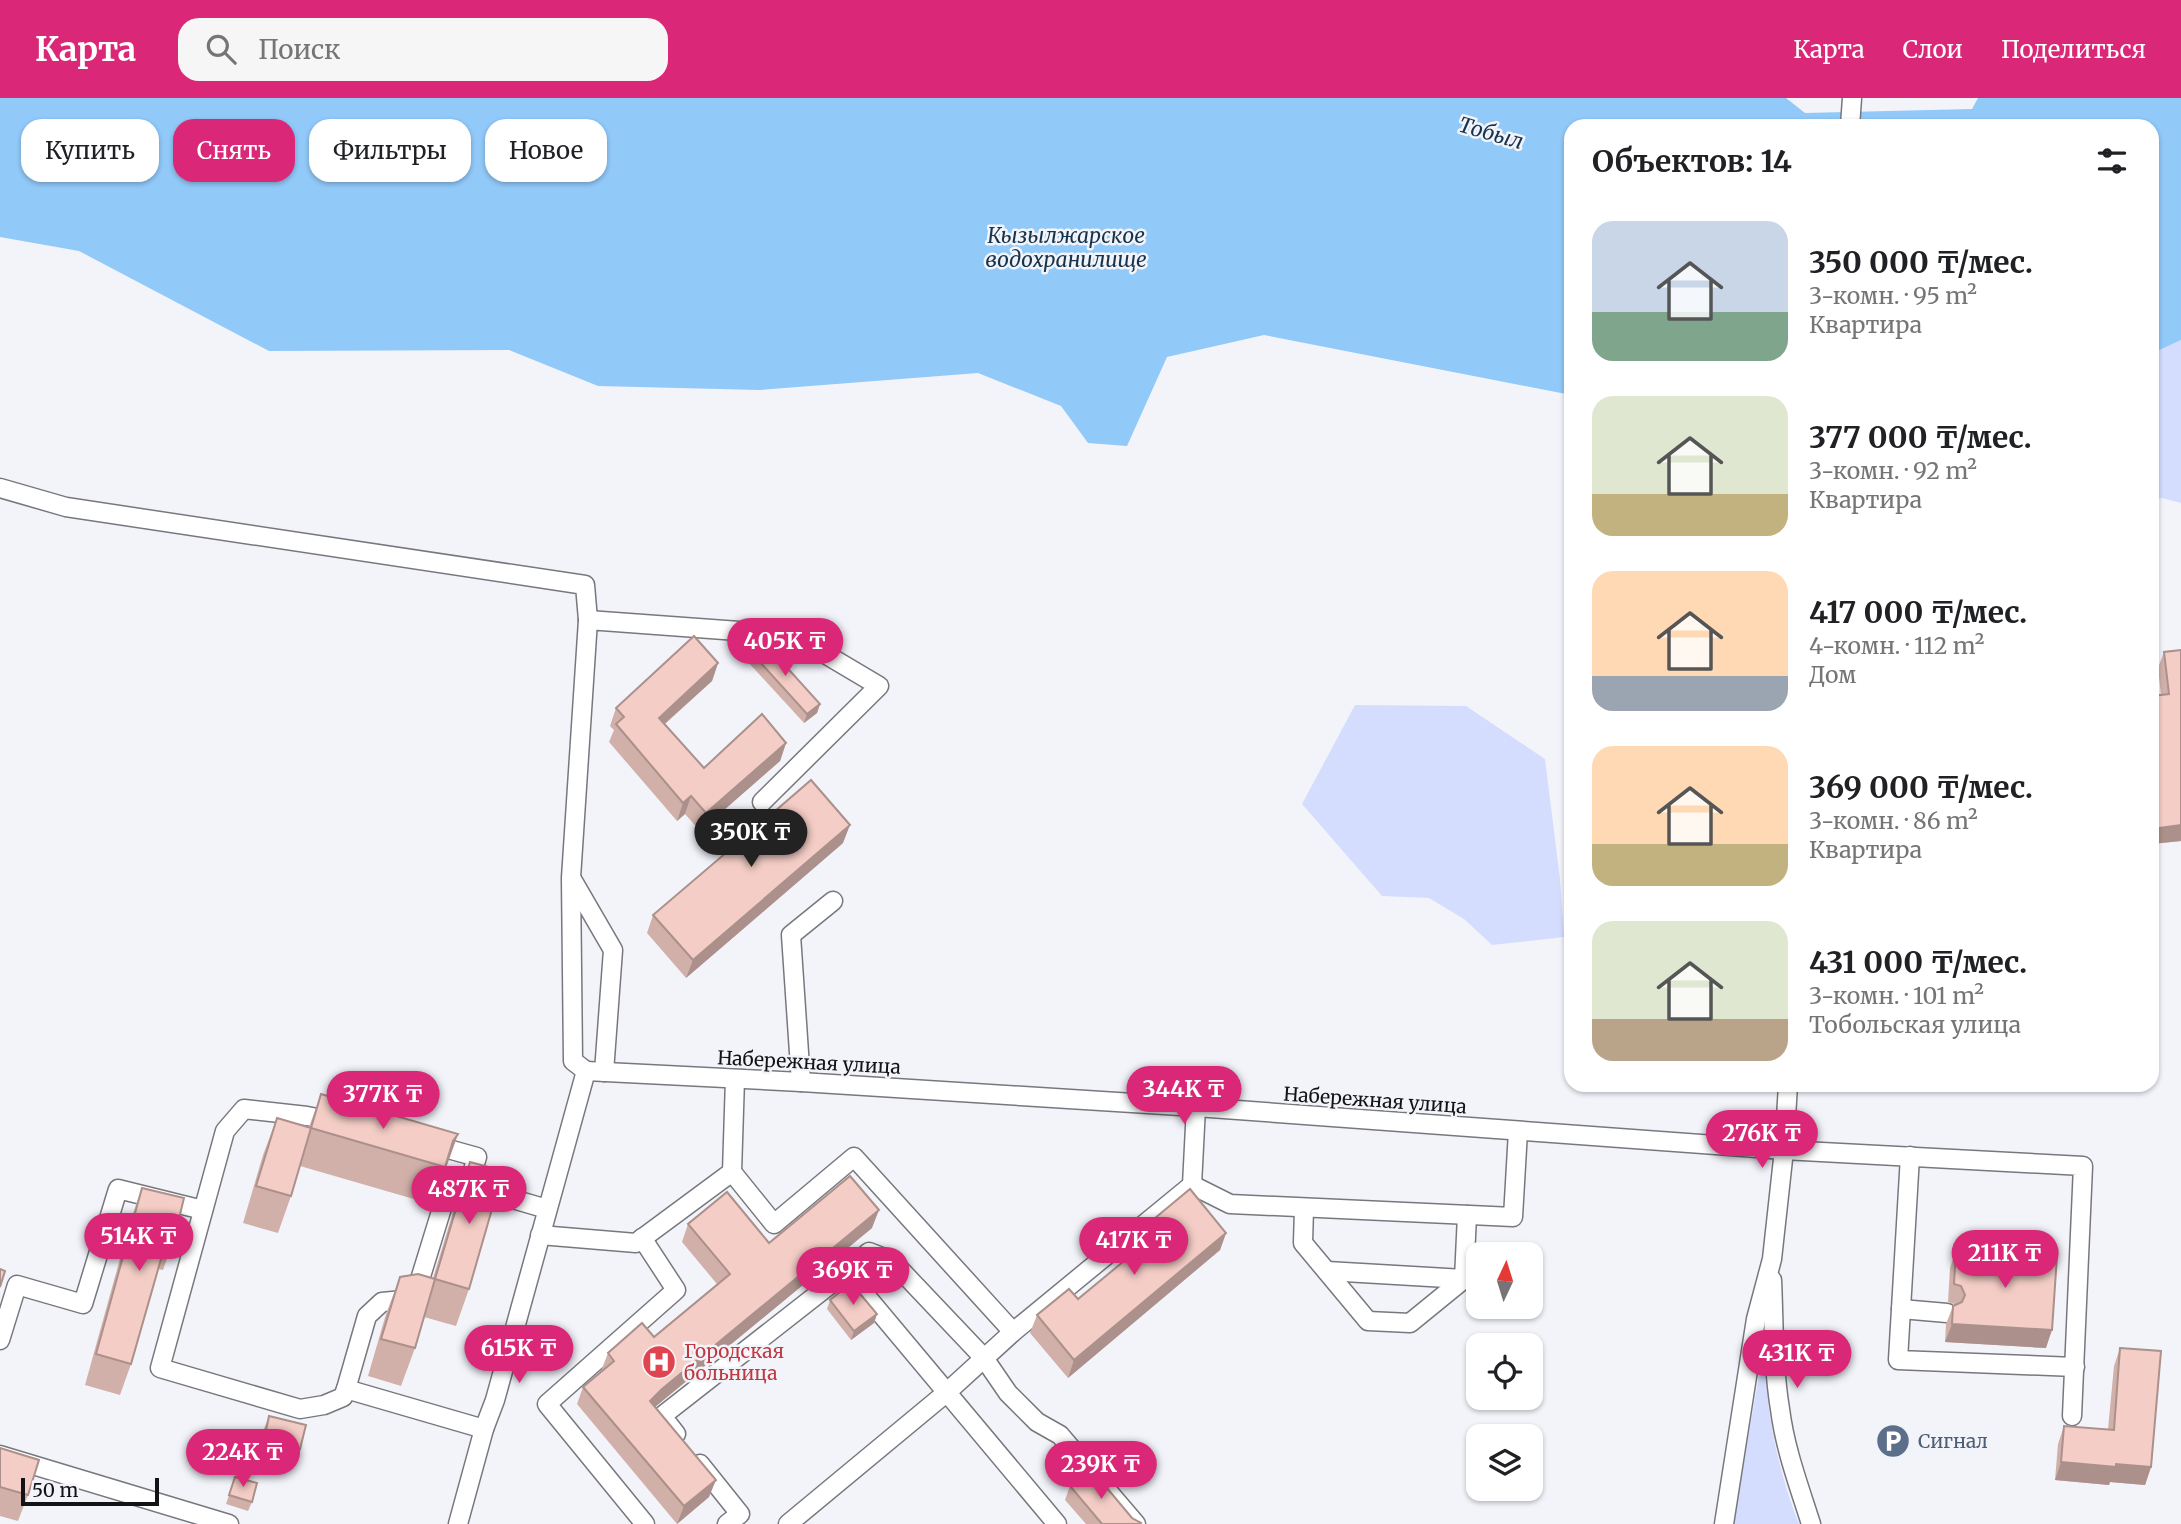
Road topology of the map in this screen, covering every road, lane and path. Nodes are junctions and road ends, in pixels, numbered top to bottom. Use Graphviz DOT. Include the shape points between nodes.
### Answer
graph roads {
  1 [pos="1852,98"];
  2 [pos="1850,119"];
  3 [pos="0,488"];
  4 [pos="588,620"];
  5 [pos="762,802"];
  6 [pos="571,878"];
  7 [pos="833,901"];
  8 [pos="595,1072"];
  9 [pos="735,1079"];
  10 [pos="801,1082"];
  11 [pos="1788,1092"];
  12 [pos="1196,1108"];
  13 [pos="355,1126"];
  14 [pos="1518,1131"];
  15 [pos="415,1140"];
  16 [pos="1784,1150"];
  17 [pos="1909,1156"];
  18 [pos="732,1172"];
  19 [pos="1192,1185"];
  20 [pos="468,1186"];
  21 [pos="1304,1208"];
  22 [pos="547,1209"];
  23 [pos="203,1210"];
  24 [pos="1468,1215"];
  25 [pos="540,1235"];
  26 [pos="642,1238"];
  27 [pos="1772,1259"];
  28 [pos="846,1272"];
  29 [pos="1327,1272"];
  30 [pos="1464,1279"];
  31 [pos="1901,1310"];
  32 [pos="1947,1313"];
  33 [pos="1013,1332"];
  34 [pos="0,1340"];
  35 [pos="984,1358"];
  36 [pos="2075,1367"];
  37 [pos="346,1389"];
  38 [pos="946,1392"];
  39 [pos="2073,1416"];
  40 [pos="484,1429"];
  41 [pos="0,1455"];
  42 [pos="229,1524"];
  43 [pos="458,1524"];
  44 [pos="645,1524"];
  45 [pos="727,1524"];
  46 [pos="788,1524"];
  47 [pos="1057,1524"];
  48 [pos="1136,1524"];
  49 [pos="1724,1524"];
  50 [pos="1811,1524"];
  1 -- 2 [label="street"];
  3 -- 4 [label="street" via="66,507 585,585"];
  4 -- 5 [label="street" via="793,635 879,685"];
  4 -- 6 [label="street"];
  6 -- 8 [label="street" via="613,950"];
  6 -- 8 [label="street" via="573,1062"];
  7 -- 10 [label="street" via="791,935"];
  8 -- 9 [label="street, Набережная улица"];
  8 -- 22 [label="street"];
  9 -- 10 [label="street, Набережная улица"];
  9 -- 18 [label="street"];
  10 -- 12 [label="street, Набережная улица"];
  11 -- 16 [label="street"];
  12 -- 14 [label="street, Набережная улица"];
  12 -- 19 [label="street"];
  13 -- 23 [label="street" via="307,1115 244,1109 225,1131"];
  14 -- 16 [label="street, Набережная улица"];
  14 -- 24 [label="street" via="1513,1217"];
  15 -- 20 [label="street" via="477,1157"];
  16 -- 17 [label="street, Набережная улица"];
  16 -- 27 [label="street"];
  17 -- 31 [label="street"];
  17 -- 36 [label="street, Набережная улица" via="2083,1166"];
  18 -- 26 [label="street"];
  18 -- 33 [label="street" via="774,1224 854,1157"];
  19 -- 21 [label="street" via="1230,1204"];
  19 -- 33 [label="street"];
  20 -- 22 [label="street"];
  20 -- 37 [label="street" via="450,1182 414,1299 382,1302 367,1316"];
  21 -- 24 [label="street"];
  21 -- 29 [label="street" via="1303,1243"];
  22 -- 25 [label="street"];
  23 -- 34 [label="street" via="118,1189 83,1304 17,1285"];
  23 -- 37 [label="street" via="160,1368 300,1409 343,1397"];
  24 -- 30 [label="street"];
  25 -- 26 [label="street" via="636,1243"];
  25 -- 40 [label="street"];
  26 -- 44 [label="street" via="676,1290 547,1404"];
  27 -- 49 [label="street" via="1756,1319"];
  27 -- 50 [label="street" via="1780,1410"];
  28 -- 35 [label="street" via="869,1252 892,1261"];
  28 -- 38 [label="street"];
  28 -- 45 [label="street" via="662,1416 740,1514"];
  29 -- 30 [label="street"];
  29 -- 30 [label="street" via="1368,1321 1410,1323"];
  31 -- 32 [label="street"];
  31 -- 36 [label="street" via="1898,1360"];
  33 -- 35 [label="street"];
  35 -- 38 [label="street"];
  35 -- 48 [label="street" via="1008,1394 1037,1422 1060,1435"];
  36 -- 39 [label="street"];
  37 -- 40 [label="street"];
  38 -- 46 [label="street"];
  38 -- 47 [label="street"];
  40 -- 43 [label="street"];
  41 -- 42 [label="street"];
}
